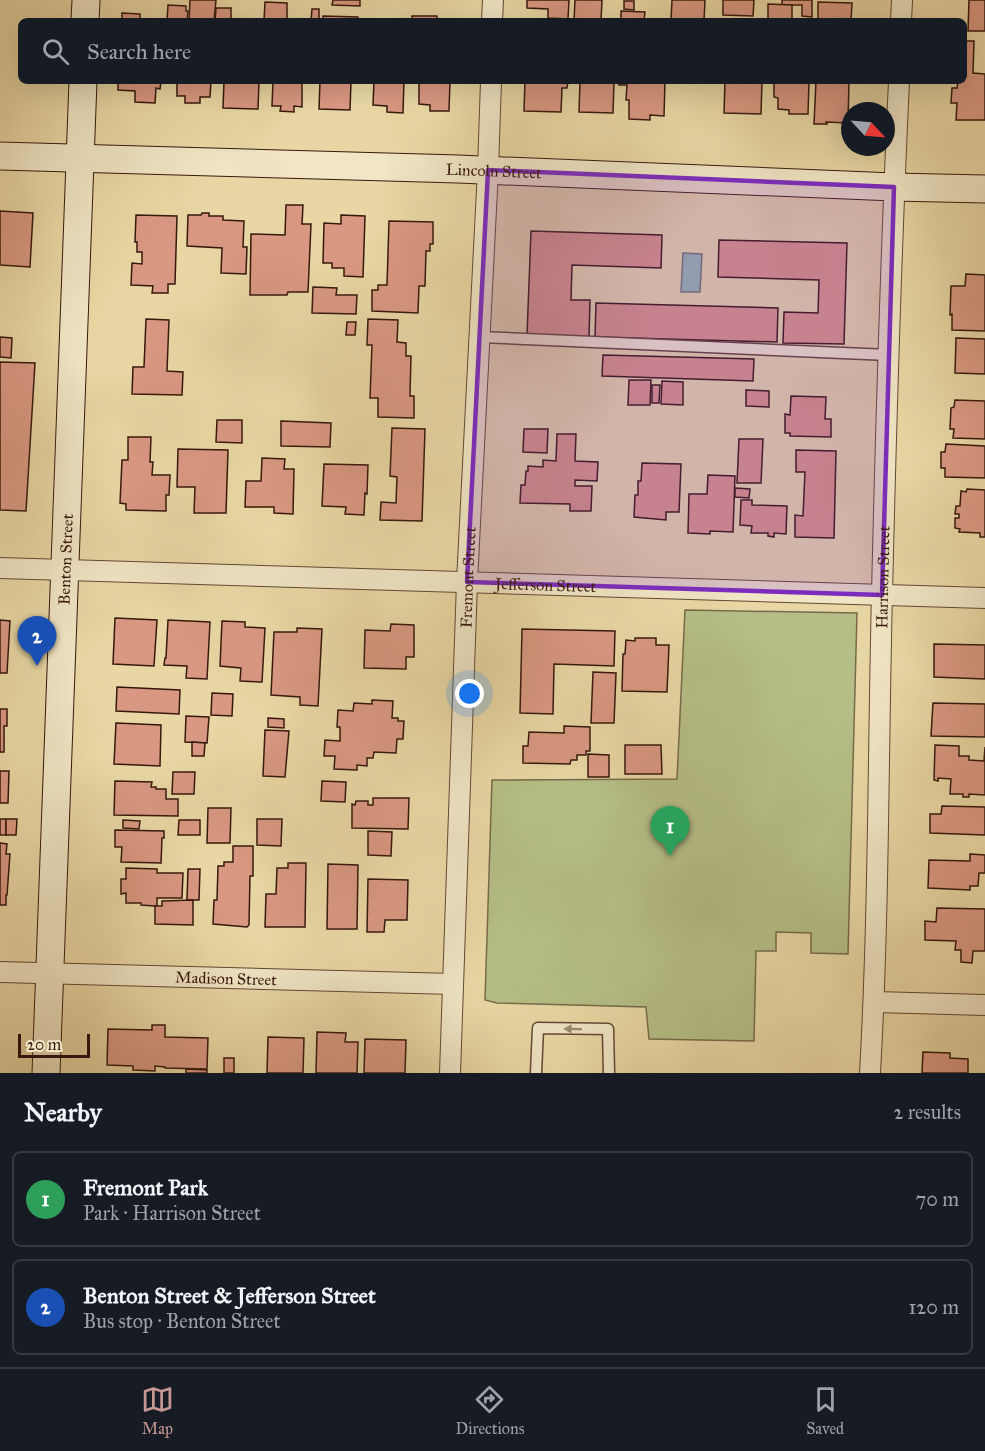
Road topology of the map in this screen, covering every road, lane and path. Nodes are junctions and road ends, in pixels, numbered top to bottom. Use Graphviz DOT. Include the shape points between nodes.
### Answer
graph roads {
  1 [pos="86,0"];
  2 [pos="493,0"];
  3 [pos="902,0"];
  4 [pos="85,18"];
  5 [pos="492,18"];
  6 [pos="902,18"];
  7 [pos="83,84"];
  8 [pos="491,84"];
  9 [pos="899,84"];
  10 [pos="0,156"];
  11 [pos="80,158"];
  12 [pos="488,170"];
  13 [pos="894,187"];
  14 [pos="985,189"];
  15 [pos="480,337"];
  16 [pos="889,355"];
  17 [pos="0,568"];
  18 [pos="64,570"];
  19 [pos="467,582"];
  20 [pos="882,595"];
  21 [pos="985,598"];
  22 [pos="0,972"];
  23 [pos="51,974"];
  24 [pos="453,984"];
  25 [pos="875,1002"];
  26 [pos="985,1005"];
  27 [pos="46,1073"];
  28 [pos="450,1073"];
  29 [pos="536,1073"];
  30 [pos="609,1073"];
  31 [pos="870,1073"];
  1 -- 4 [label="main road"];
  2 -- 5 [label="street"];
  3 -- 6 [label="street"];
  7 -- 11 [label="main road, Benton Street"];
  8 -- 12 [label="street, Fremont Street"];
  9 -- 13 [label="street, Harrison Street"];
  10 -- 11 [label="main road, Lincoln Street"];
  11 -- 12 [label="main road, Lincoln Street"];
  11 -- 18 [label="main road, Benton Street"];
  12 -- 13 [label="main road, Lincoln Street"];
  12 -- 15 [label="street, Fremont Street"];
  13 -- 14 [label="main road, Lincoln Street"];
  13 -- 16 [label="street, Harrison Street"];
  15 -- 16 [label="lane"];
  15 -- 19 [label="street, Fremont Street"];
  16 -- 20 [label="street, Harrison Street"];
  17 -- 18 [label="street, Jefferson Street"];
  18 -- 19 [label="street, Jefferson Street"];
  18 -- 23 [label="main road, Benton Street"];
  19 -- 20 [label="street, Jefferson Street"];
  19 -- 24 [label="street, Fremont Street"];
  20 -- 21 [label="street, Jefferson Street"];
  20 -- 25 [label="street, Harrison Street"];
  22 -- 23 [label="street, Madison Street"];
  23 -- 24 [label="street, Madison Street"];
  23 -- 27 [label="main road, Benton Street"];
  24 -- 28 [label="street, Fremont Street"];
  25 -- 26 [label="street"];
  25 -- 31 [label="street, Harrison Street"];
  30 -- 29 [label="lane, one-way" via="608,1029 538,1028"];
}
